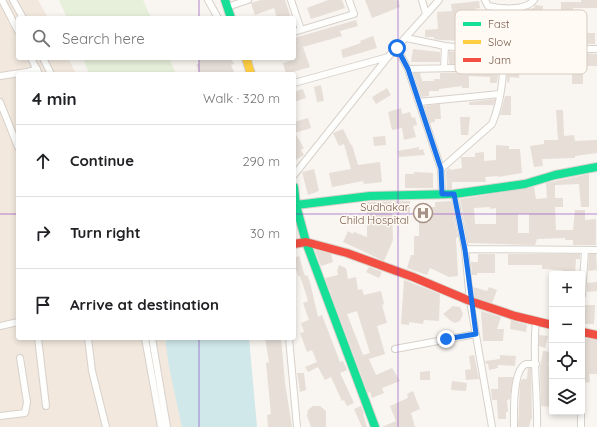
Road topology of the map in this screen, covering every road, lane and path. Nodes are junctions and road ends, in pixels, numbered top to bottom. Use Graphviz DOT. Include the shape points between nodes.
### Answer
graph roads {
  1 [pos="2,0"];
  2 [pos="13,0"];
  3 [pos="208,0"];
  4 [pos="248,0"];
  5 [pos="291,0"];
  6 [pos="349,0"];
  7 [pos="422,0"];
  8 [pos="439,0"];
  9 [pos="485,0"];
  10 [pos="534,0"];
  11 [pos="226,4"];
  12 [pos="505,8"];
  13 [pos="426,14"];
  14 [pos="22,16"];
  15 [pos="217,16"];
  16 [pos="230,16"];
  17 [pos="16,27"];
  18 [pos="301,30"];
  19 [pos="296,31"];
  20 [pos="406,38"];
  21 [pos="445,46"];
  22 [pos="455,47"];
  23 [pos="397,48"];
  24 [pos="388,58"];
  25 [pos="32,60"];
  26 [pos="44,60"];
  27 [pos="247,60"];
  28 [pos="444,68"];
  29 [pos="455,68"];
  30 [pos="408,69"];
  31 [pos="27,72"];
  32 [pos="38,72"];
  33 [pos="50,72"];
  34 [pos="250,72"];
  35 [pos="16,74"];
  36 [pos="502,74"];
  37 [pos="0,76"];
  38 [pos="296,82"];
  39 [pos="500,94"];
  40 [pos="0,102"];
  41 [pos="419,102"];
  42 [pos="16,142"];
  43 [pos="597,167"];
  44 [pos="441,169"];
  45 [pos="296,173"];
  46 [pos="442,194"];
  47 [pos="454,194"];
  48 [pos="296,205"];
  49 [pos="306,242"];
  50 [pos="296,244"];
  51 [pos="465,250"];
  52 [pos="597,250"];
  53 [pos="584,251"];
  54 [pos="583,271"];
  55 [pos="470,301"];
  56 [pos="536,321"];
  57 [pos="16,322"];
  58 [pos="549,324"];
  59 [pos="0,326"];
  60 [pos="585,333"];
  61 [pos="476,334"];
  62 [pos="597,335"];
  63 [pos="38,340"];
  64 [pos="88,340"];
  65 [pos="145,340"];
  66 [pos="152,340"];
  67 [pos="289,340"];
  68 [pos="395,349"];
  69 [pos="20,358"];
  70 [pos="536,364"];
  71 [pos="46,406"];
  72 [pos="581,415"];
  73 [pos="0,416"];
  74 [pos="106,427"];
  75 [pos="161,427"];
  76 [pos="167,427"];
  77 [pos="297,427"];
  78 [pos="375,427"];
  79 [pos="493,427"];
  80 [pos="514,427"];
  81 [pos="537,427"];
  82 [pos="581,427"];
  1 -- 17 [label="street"];
  2 -- 14 [label="street"];
  3 -- 15 [label="street"];
  4 -- 11 [label="street"];
  5 -- 18 [label="street"];
  6 -- 18 [label="street" via="354,14"];
  7 -- 13 [label="street"];
  8 -- 13 [label="street"];
  9 -- 12 [label="street" via="488,6"];
  10 -- 12 [label="street" via="526,6"];
  11 -- 16 [label="street"];
  13 -- 20 [label="street"];
  18 -- 19 [label="street"];
  20 -- 21 [label="street"];
  20 -- 23 [label="street"];
  21 -- 22 [label="street"];
  21 -- 28 [label="street"];
  23 -- 24 [label="street"];
  23 -- 30 [label="street"];
  24 -- 38 [label="street"];
  24 -- 45 [label="street"];
  25 -- 32 [label="street"];
  26 -- 33 [label="street"];
  27 -- 34 [label="street"];
  28 -- 29 [label="street"];
  28 -- 30 [label="street"];
  30 -- 41 [label="street"];
  31 -- 32 [label="street"];
  35 -- 37 [label="street"];
  36 -- 39 [label="street"];
  39 -- 41 [label="street"];
  39 -- 44 [label="street" via="492,124"];
  40 -- 42 [label="street"];
  41 -- 44 [label="street"];
  43 -- 47 [label="street" via="525,184"];
  44 -- 46 [label="street"];
  46 -- 47 [label="street"];
  46 -- 48 [label="street" via="370,196"];
  47 -- 51 [label="street"];
  48 -- 49 [label="street"];
  49 -- 50 [label="street"];
  49 -- 55 [label="street" via="398,271"];
  49 -- 78 [label="street"];
  51 -- 53 [label="street"];
  51 -- 55 [label="street"];
  52 -- 53 [label="street"];
  53 -- 54 [label="street"];
  55 -- 56 [label="street"];
  55 -- 61 [label="street"];
  56 -- 58 [label="street"];
  56 -- 70 [label="street"];
  57 -- 59 [label="street"];
  60 -- 62 [label="street"];
  61 -- 68 [label="street"];
  61 -- 79 [label="street"];
  63 -- 71 [label="street"];
  64 -- 74 [label="street" via="92,371"];
  65 -- 75 [label="street"];
  66 -- 76 [label="street"];
  67 -- 77 [label="street"];
  69 -- 73 [label="street" via="27,402 25,413"];
  70 -- 80 [label="street" via="526,364 520,370"];
  70 -- 81 [label="street"];
  72 -- 82 [label="street"];
}
